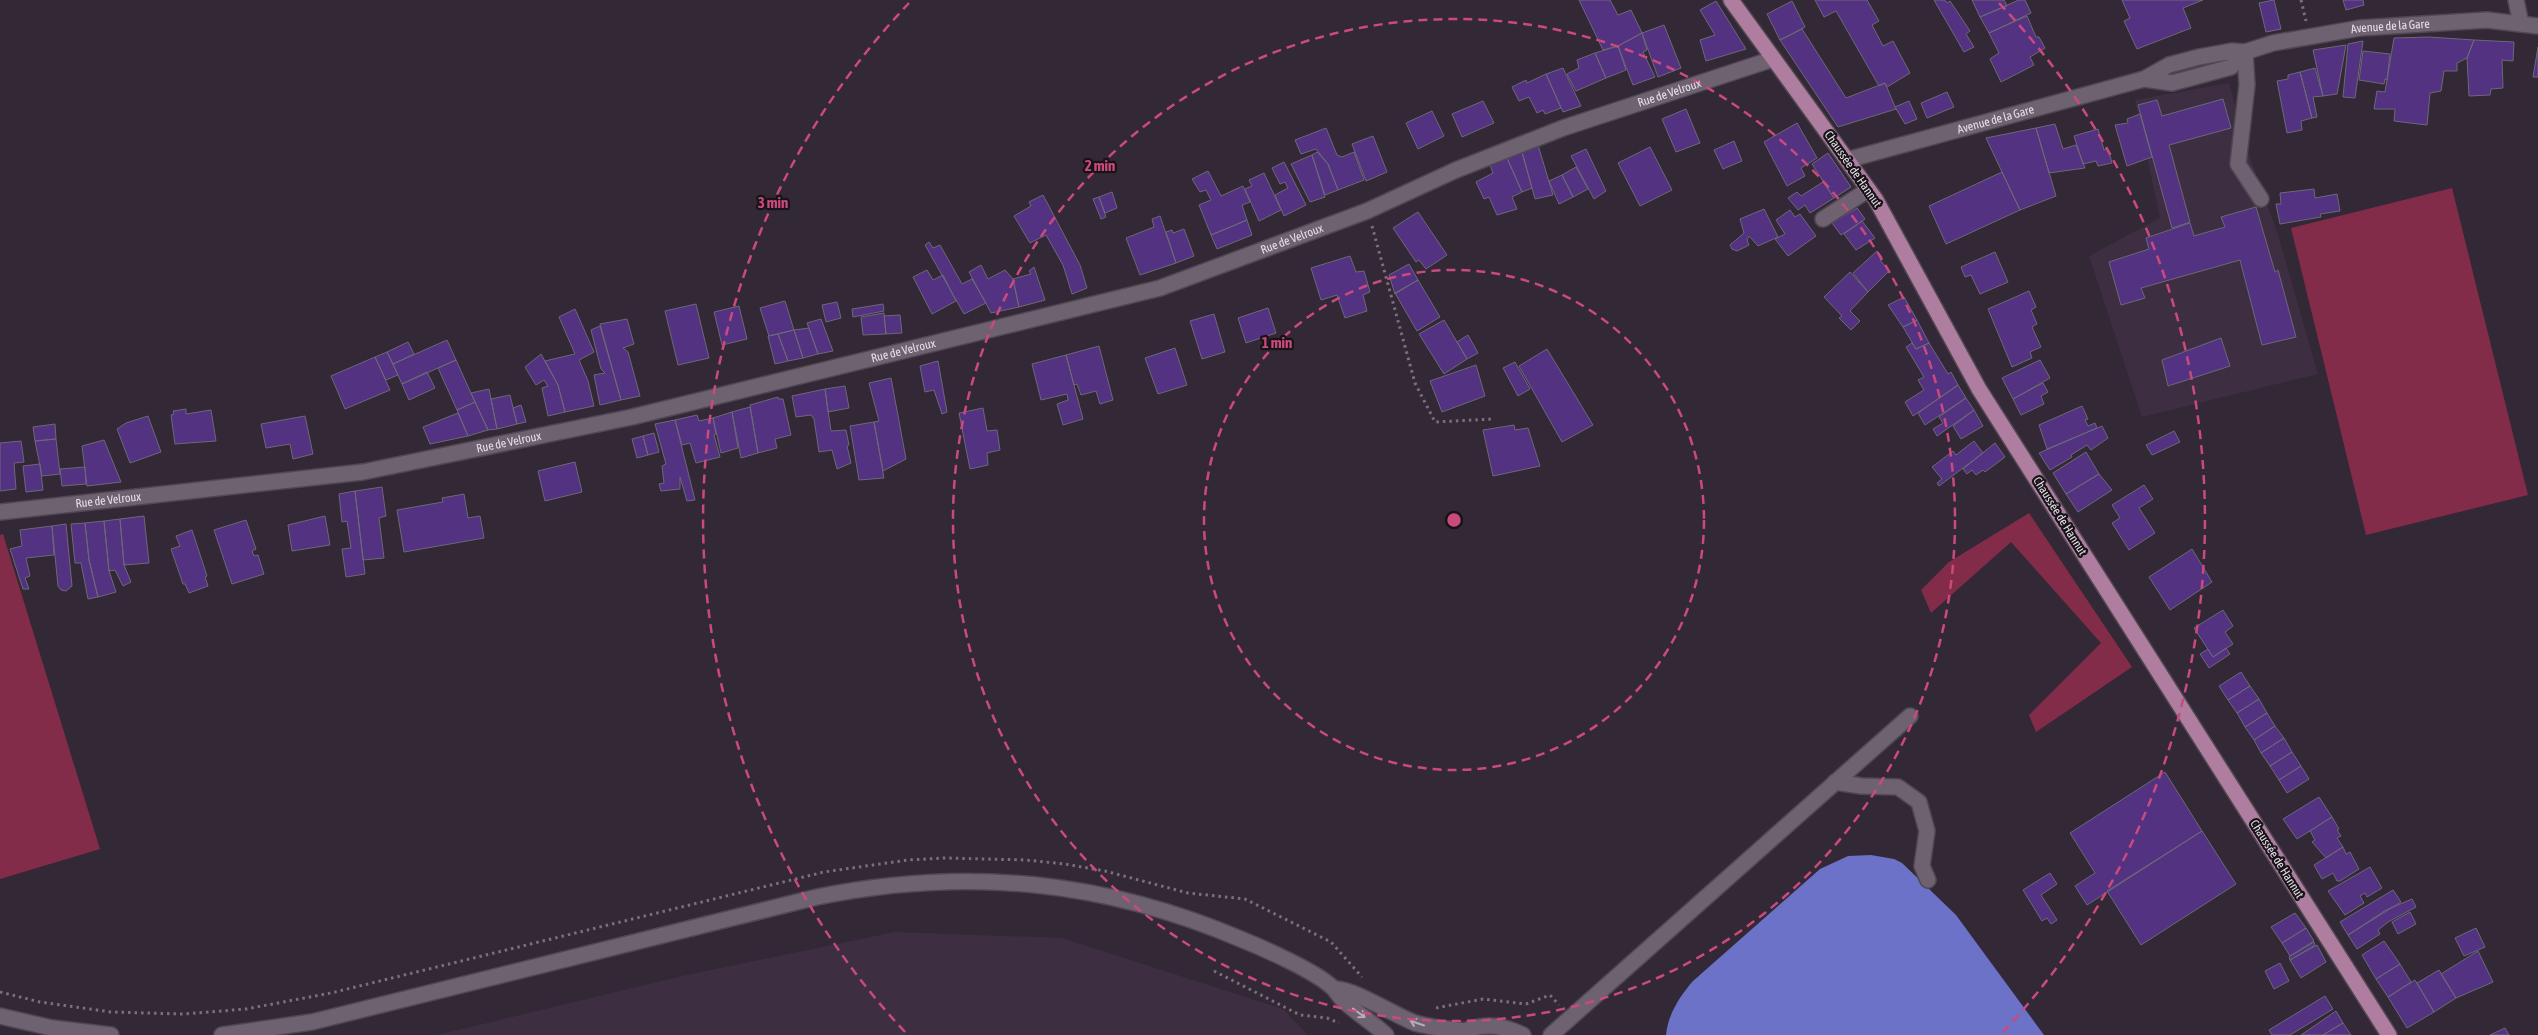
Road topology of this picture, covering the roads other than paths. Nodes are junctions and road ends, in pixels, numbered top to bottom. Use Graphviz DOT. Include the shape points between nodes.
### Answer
graph roads {
  1 [pos="1730,0"];
  2 [pos="2516,0"];
  3 [pos="2521,24"];
  4 [pos="2538,26"];
  5 [pos="2245,52"];
  6 [pos="1773,59"];
  7 [pos="1847,160"];
  8 [pos="1868,190"];
  9 [pos="2261,199"];
  10 [pos="1823,219"];
  11 [pos="0,512"];
  12 [pos="1910,716"];
  13 [pos="1835,782"];
  14 [pos="1928,880"];
  15 [pos="1335,989"];
  16 [pos="0,1016"];
  17 [pos="1461,1033"];
  18 [pos="2387,1034"];
  19 [pos="110,1035"];
  20 [pos="222,1035"];
  21 [pos="1386,1035"];
  22 [pos="1523,1035"];
  23 [pos="1551,1035"];
  1 -- 6 [label="main road, Chaussée de Hannut"];
  2 -- 3 [label="street"];
  3 -- 4 [label="street, Avenue de la Gare"];
  3 -- 5 [label="street, Avenue de la Gare" via="2487,20 2360,28 2273,43"];
  5 -- 7 [label="street, Avenue de la Gare" via="2232,51 2168,65 2144,79"];
  5 -- 9 [label="street" via="2247,85 2238,164"];
  6 -- 7 [label="main road, Chaussée de Hannut"];
  6 -- 11 [label="street, Rue de Velroux" via="1563,128 1456,170 1367,211 1160,288 632,417 363,472"];
  7 -- 8 [label="main road, Chaussée de Hannut"];
  8 -- 10 [label="street"];
  8 -- 18 [label="main road, Chaussée de Hannut" via="1980,388"];
  12 -- 13 [label="street"];
  13 -- 14 [label="street" via="1898,787 1920,802 1927,831 1922,866"];
  13 -- 23 [label="street"];
  17 -- 15 [label="street, one-way" via="1415,1023 1348,990"];
  15 -- 20 [label="street" via="1258,946 1157,908 1056,886 956,880 860,889 817,897 312,1022"];
  15 -- 21 [label="street, one-way" via="1345,1003"];
  16 -- 19 [label="street" via="52,1028"];
  17 -- 22 [label="street" via="1480,1026 1496,1026"];
}
